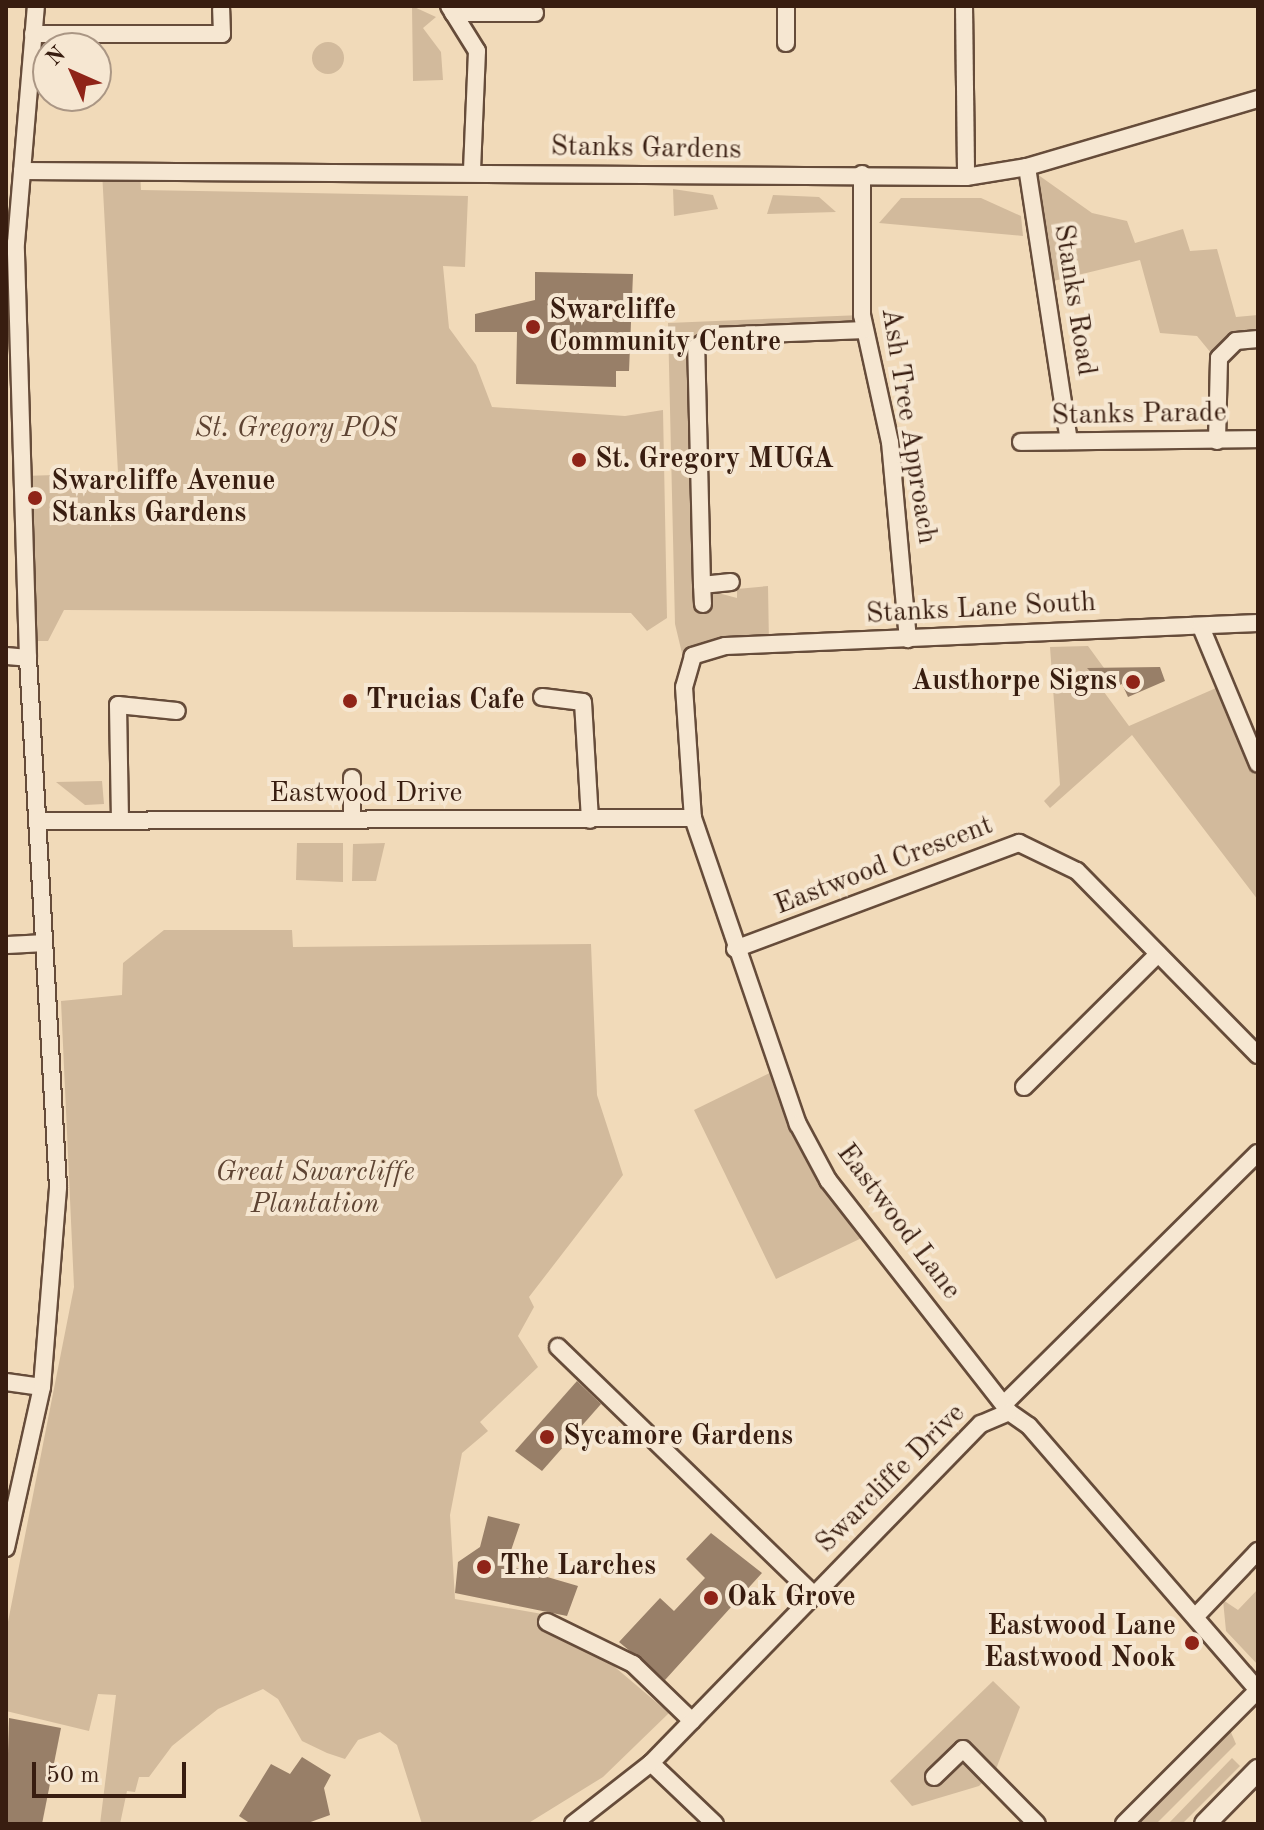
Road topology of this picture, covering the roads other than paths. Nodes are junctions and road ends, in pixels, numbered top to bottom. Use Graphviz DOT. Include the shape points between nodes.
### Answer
graph roads {
  1 [pos="36,6"];
  2 [pos="786,6"];
  3 [pos="964,6"];
  4 [pos="221,9"];
  5 [pos="451,10"];
  6 [pos="535,13"];
  7 [pos="33,32"];
  8 [pos="112,34"];
  9 [pos="786,43"];
  10 [pos="32,46"];
  11 [pos="1258,99"];
  12 [pos="1027,167"];
  13 [pos="22,171"];
  14 [pos="472,171"];
  15 [pos="862,174"];
  16 [pos="966,177"];
  17 [pos="11,243"];
  18 [pos="12,322"];
  19 [pos="864,330"];
  20 [pos="1258,339"];
  21 [pos="1258,439"];
  22 [pos="1069,441"];
  23 [pos="1217,441"];
  24 [pos="1021,442"];
  25 [pos="731,582"];
  26 [pos="702,585"];
  27 [pos="703,604"];
  28 [pos="1258,623"];
  29 [pos="1201,627"];
  30 [pos="908,639"];
  31 [pos="706,648"];
  32 [pos="6,656"];
  33 [pos="28,658"];
  34 [pos="542,697"];
  35 [pos="177,711"];
  36 [pos="1258,764"];
  37 [pos="352,778"];
  38 [pos="693,818"];
  39 [pos="120,820"];
  40 [pos="352,820"];
  41 [pos="590,820"];
  42 [pos="39,821"];
  43 [pos="42,943"];
  44 [pos="6,945"];
  45 [pos="735,949"];
  46 [pos="1158,954"];
  47 [pos="1258,1055"];
  48 [pos="1024,1087"];
  49 [pos="1258,1153"];
  50 [pos="558,1347"];
  51 [pos="6,1382"];
  52 [pos="42,1387"];
  53 [pos="1008,1407"];
  54 [pos="6,1548"];
  55 [pos="1258,1551"];
  56 [pos="813,1594"];
  57 [pos="1196,1616"];
  58 [pos="547,1622"];
  59 [pos="1258,1690"];
  60 [pos="692,1721"];
  61 [pos="651,1763"];
  62 [pos="1258,1770"];
  63 [pos="934,1777"];
  64 [pos="573,1824"];
  65 [pos="715,1824"];
  66 [pos="1037,1824"];
  67 [pos="1124,1824"];
  68 [pos="1205,1824"];
  1 -- 7 [label="street"];
  2 -- 9 [label="street"];
  3 -- 16 [label="street"];
  4 -- 8 [label="street" via="222,34"];
  5 -- 6 [label="street"];
  5 -- 14 [label="street" via="477,51"];
  10 -- 13 [label="street"];
  11 -- 12 [label="street, Stanks Gardens"];
  12 -- 16 [label="street, Stanks Gardens"];
  12 -- 22 [label="street, Stanks Road"];
  13 -- 14 [label="street, Stanks Gardens"];
  13 -- 17 [label="street"];
  14 -- 15 [label="street, Stanks Gardens"];
  15 -- 16 [label="street, Stanks Gardens"];
  15 -- 19 [label="street, Ash Tree Approach"];
  17 -- 18 [label="street"];
  18 -- 33 [label="street"];
  19 -- 26 [label="street" via="714,336 696,347"];
  19 -- 30 [label="street, Ash Tree Approach" via="892,455"];
  20 -- 23 [label="street" via="1236,341 1219,358"];
  21 -- 23 [label="street, Stanks Parade"];
  22 -- 23 [label="street, Stanks Parade"];
  22 -- 24 [label="street, Stanks Parade"];
  25 -- 26 [label="street"];
  26 -- 27 [label="street"];
  28 -- 29 [label="street, Stanks Lane South"];
  29 -- 30 [label="street, Stanks Lane South"];
  29 -- 36 [label="street"];
  30 -- 31 [label="street, Stanks Lane South"];
  31 -- 38 [label="street, Eastwood Lane" via="693,656 684,687"];
  32 -- 33 [label="street"];
  33 -- 42 [label="street"];
  34 -- 41 [label="street" via="583,702"];
  35 -- 39 [label="street" via="118,705"];
  37 -- 40 [label="street"];
  38 -- 41 [label="street, Eastwood Drive"];
  38 -- 45 [label="street, Eastwood Lane"];
  39 -- 40 [label="street, Eastwood Drive"];
  39 -- 42 [label="street, Eastwood Drive"];
  40 -- 41 [label="street, Eastwood Drive"];
  42 -- 43 [label="street"];
  43 -- 44 [label="street"];
  43 -- 52 [label="street" via="58,1187"];
  45 -- 46 [label="street, Eastwood Crescent" via="1019,843 1077,871"];
  45 -- 53 [label="street, Eastwood Lane" via="798,1124 828,1180"];
  46 -- 47 [label="street, Eastwood Crescent"];
  46 -- 48 [label="street"];
  49 -- 53 [label="street, Swarcliffe Drive"];
  50 -- 56 [label="street"];
  51 -- 52 [label="street"];
  52 -- 54 [label="street"];
  53 -- 56 [label="street, Swarcliffe Drive" via="981,1424"];
  53 -- 57 [label="street, Eastwood Lane"];
  55 -- 57 [label="street"];
  56 -- 60 [label="street, Swarcliffe Drive"];
  57 -- 59 [label="street, Eastwood Lane"];
  58 -- 60 [label="street" via="633,1664"];
  59 -- 67 [label="street"];
  60 -- 61 [label="street, Swarcliffe Drive"];
  61 -- 64 [label="street, Swarcliffe Drive"];
  61 -- 65 [label="street"];
  62 -- 68 [label="street"];
  63 -- 66 [label="street" via="963,1749"];
}
